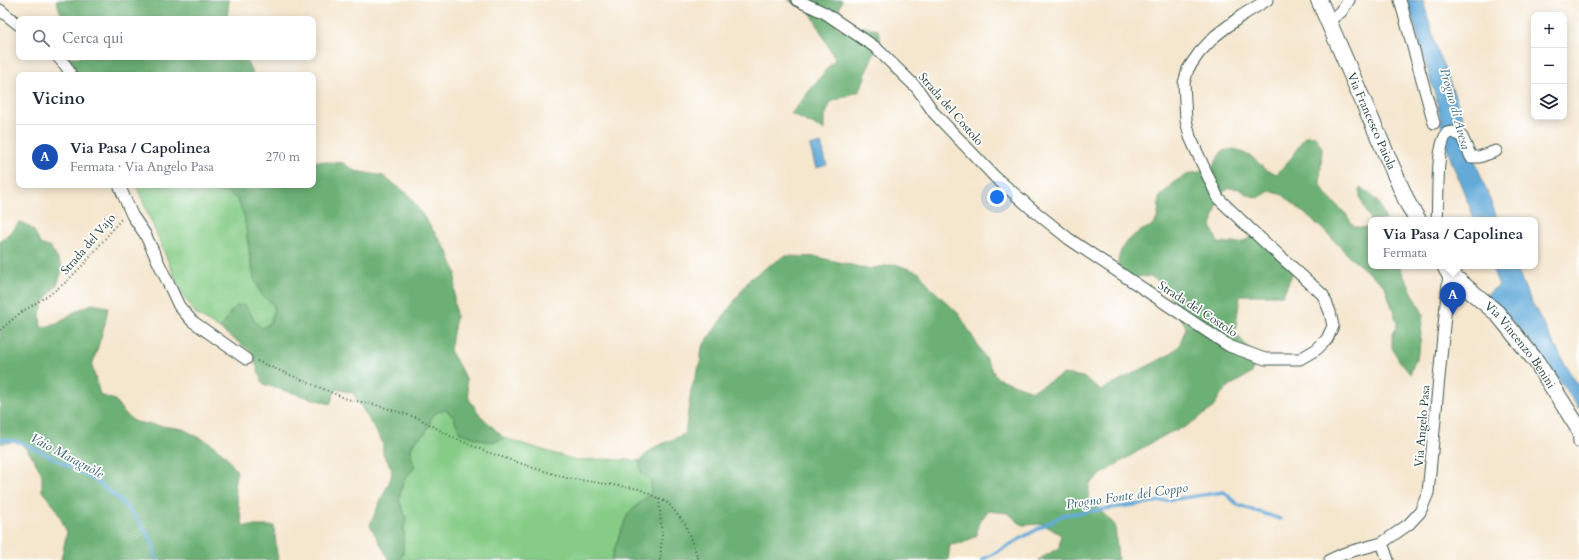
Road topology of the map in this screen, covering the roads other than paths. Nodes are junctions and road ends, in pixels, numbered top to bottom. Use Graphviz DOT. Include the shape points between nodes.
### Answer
graph roads {
  1 [pos="797,0"];
  2 [pos="1266,0"];
  3 [pos="1319,0"];
  4 [pos="1349,0"];
  5 [pos="1400,0"];
  6 [pos="0,10"];
  7 [pos="1328,22"];
  8 [pos="16,23"];
  9 [pos="61,60"];
  10 [pos="69,72"];
  11 [pos="1434,123"];
  12 [pos="1496,151"];
  13 [pos="120,188"];
  14 [pos="1416,217"];
  15 [pos="1437,217"];
  16 [pos="1447,270"];
  17 [pos="246,359"];
  18 [pos="1579,433"];
  19 [pos="1382,543"];
  20 [pos="1330,560"];
  21 [pos="1388,560"];
  1 -- 2 [label="street, Strada del Costolo" via="824,14 874,47 917,88 934,113 995,177 1069,239 1229,346 1265,359 1300,359 1317,349 1327,339 1333,326 1323,295 1218,198 1190,137 1184,104 1184,83 1188,69 1199,53 1215,36"];
  3 -- 7 [label="street, Via Francesco Paiola"];
  4 -- 7 [label="street" via="1341,12"];
  5 -- 11 [label="street"];
  6 -- 8 [label="street"];
  7 -- 14 [label="street, Via Francesco Paiola" via="1408,204"];
  9 -- 10 [label="street"];
  12 -- 15 [label="street" via="1479,158 1471,157 1462,137 1454,132 1443,138"];
  13 -- 17 [label="street" via="179,306 192,321"];
  16 -- 18 [label="street, Via Vincenzo Benini" via="1497,313 1536,361"];
  16 -- 19 [label="street, Via Angelo Pasa" via="1428,493 1420,512 1413,520"];
  19 -- 20 [label="street"];
  19 -- 21 [label="street"];
}
